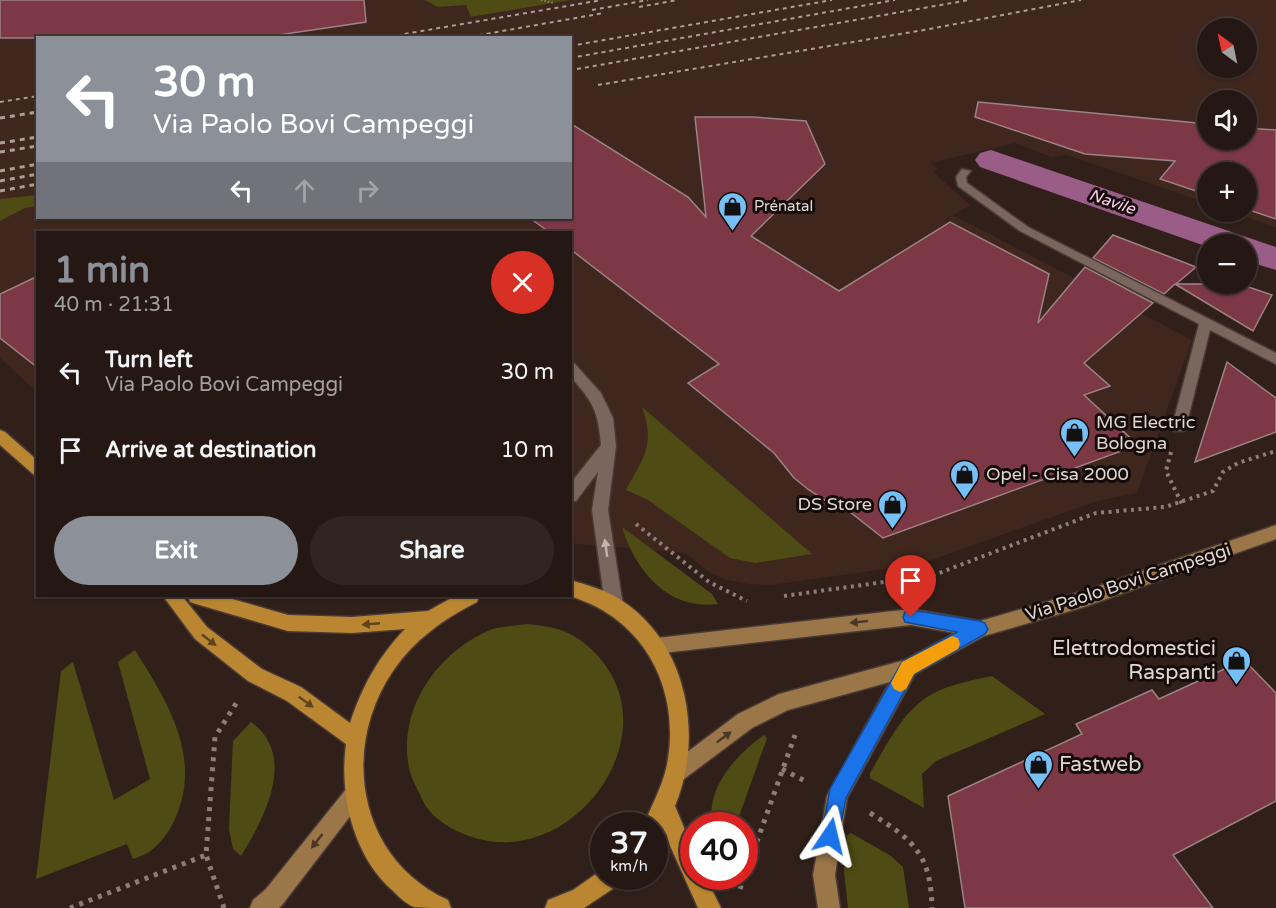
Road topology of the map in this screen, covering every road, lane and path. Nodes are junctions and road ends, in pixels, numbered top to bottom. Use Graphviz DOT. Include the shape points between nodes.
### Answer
graph roads {
  1 [pos="541,0"];
  2 [pos="554,3"];
  3 [pos="966,171"];
  4 [pos="1206,321"];
  5 [pos="1276,359"];
  6 [pos="572,369"];
  7 [pos="1179,427"];
  8 [pos="0,436"];
  9 [pos="609,446"];
  10 [pos="1276,450"];
  11 [pos="36,468"];
  12 [pos="572,493"];
  13 [pos="1182,504"];
  14 [pos="628,518"];
  15 [pos="1276,532"];
  16 [pos="572,589"];
  17 [pos="780,596"];
  18 [pos="173,597"];
  19 [pos="199,597"];
  20 [pos="469,597"];
  21 [pos="756,599"];
  22 [pos="614,606"];
  23 [pos="430,619"];
  24 [pos="980,629"];
  25 [pos="654,645"];
  26 [pos="908,668"];
  27 [pos="232,709"];
  28 [pos="797,727"];
  29 [pos="355,739"];
  30 [pos="782,769"];
  31 [pos="676,772"];
  32 [pos="812,784"];
  33 [pos="354,795"];
  34 [pos="866,810"];
  35 [pos="661,812"];
  36 [pos="668,833"];
  37 [pos="758,837"];
  38 [pos="680,853"];
  39 [pos="206,855"];
  40 [pos="592,890"];
  41 [pos="700,890"];
  42 [pos="432,907"];
  43 [pos="70,908"];
  44 [pos="224,908"];
  45 [pos="261,908"];
  46 [pos="556,908"];
  47 [pos="710,908"];
  48 [pos="829,908"];
  49 [pos="932,908"];
  1 -- 2 [label="path"];
  3 -- 4 [label="lane" via="961,177 962,184 1024,229"];
  4 -- 5 [label="lane"];
  4 -- 7 [label="lane"];
  6 -- 9 [label="lane" via="596,397 606,418"];
  7 -- 13 [label="path" via="1166,471"];
  8 -- 11 [label="main road"];
  9 -- 12 [label="lane"];
  22 -- 9 [label="lane, one-way" via="600,510"];
  10 -- 13 [label="path" via="1238,463 1223,472 1213,491"];
  13 -- 17 [label="path" via="1096,513 934,575"];
  14 -- 21 [label="path" via="709,582 744,601"];
  15 -- 24 [label="street, Via Paolo Bovi Campeggi" via="1084,600"];
  16 -- 22 [label="main road"];
  18 -- 29 [label="main road, one-way" via="201,633 255,675 294,694"];
  23 -- 19 [label="main road, one-way" via="352,625 288,623"];
  20 -- 23 [label="main road"];
  22 -- 25 [label="main road"];
  23 -- 29 [label="main road" via="381,670 365,703"];
  24 -- 25 [label="street, Via Paolo Bovi Campeggi, one-way" via="911,617"];
  24 -- 26 [label="street, Via Paolo Bovi Campeggi"];
  25 -- 31 [label="main road" via="669,671 678,703 681,736"];
  31 -- 26 [label="street, Via Paolo Bovi Campeggi, one-way" via="745,721 786,700"];
  26 -- 48 [label="street" via="837,796 824,875"];
  27 -- 39 [label="path" via="215,737"];
  28 -- 30 [label="path"];
  29 -- 33 [label="main road"];
  30 -- 32 [label="path"];
  30 -- 37 [label="path"];
  31 -- 35 [label="main road"];
  33 -- 42 [label="main road" via="360,821 387,870"];
  33 -- 45 [label="street, one-way" via="274,897"];
  34 -- 49 [label="path" via="911,840 921,852 932,892"];
  36 -- 38 [label="main road"];
  39 -- 43 [label="path"];
  39 -- 44 [label="path"];
  40 -- 46 [label="main road"];
  41 -- 47 [label="main road"];
}
